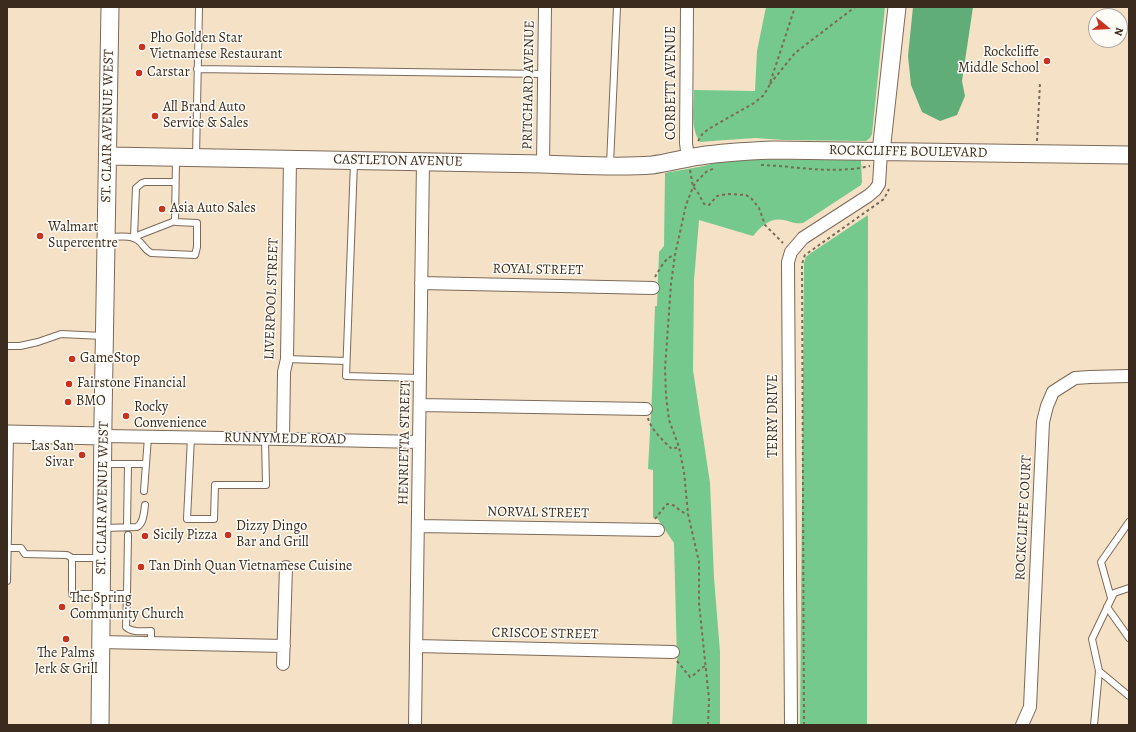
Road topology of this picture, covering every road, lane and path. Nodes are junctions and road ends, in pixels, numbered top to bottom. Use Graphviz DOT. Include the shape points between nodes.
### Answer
graph roads {
  1 [pos="110,7"];
  2 [pos="199,7"];
  3 [pos="545,7"];
  4 [pos="616,7"];
  5 [pos="687,7"];
  6 [pos="795,7"];
  7 [pos="855,7"];
  8 [pos="897,7"];
  9 [pos="197,69"];
  10 [pos="544,74"];
  11 [pos="1040,83"];
  12 [pos="769,86"];
  13 [pos="1037,145"];
  14 [pos="881,152"];
  15 [pos="1129,155"];
  16 [pos="108,156"];
  17 [pos="176,157"];
  18 [pos="196,157"];
  19 [pos="688,158"];
  20 [pos="290,159"];
  21 [pos="354,160"];
  22 [pos="424,161"];
  23 [pos="543,164"];
  24 [pos="760,165"];
  25 [pos="871,165"];
  26 [pos="610,166"];
  27 [pos="720,168"];
  28 [pos="175,182"];
  29 [pos="693,187"];
  30 [pos="890,187"];
  31 [pos="175,221"];
  32 [pos="106,237"];
  33 [pos="134,237"];
  34 [pos="791,252"];
  35 [pos="675,254"];
  36 [pos="421,283"];
  37 [pos="652,285"];
  38 [pos="105,336"];
  39 [pos="7,346"];
  40 [pos="287,359"];
  41 [pos="346,361"];
  42 [pos="1129,376"];
  43 [pos="420,378"];
  44 [pos="420,405"];
  45 [pos="647,411"];
  46 [pos="8,434"];
  47 [pos="104,436"];
  48 [pos="148,437"];
  49 [pos="191,437"];
  50 [pos="266,438"];
  51 [pos="282,439"];
  52 [pos="419,442"];
  53 [pos="679,447"];
  54 [pos="103,464"];
  55 [pos="128,464"];
  56 [pos="146,464"];
  57 [pos="144,491"];
  58 [pos="144,505"];
  59 [pos="688,514"];
  60 [pos="1129,522"];
  61 [pos="419,526"];
  62 [pos="127,527"];
  63 [pos="654,527"];
  64 [pos="102,528"];
  65 [pos="128,535"];
  66 [pos="8,548"];
  67 [pos="72,558"];
  68 [pos="102,558"];
  69 [pos="286,567"];
  70 [pos="7,581"];
  71 [pos="1129,588"];
  72 [pos="102,594"];
  73 [pos="127,594"];
  74 [pos="1111,598"];
  75 [pos="1107,607"];
  76 [pos="1129,638"];
  77 [pos="101,642"];
  78 [pos="151,643"];
  79 [pos="284,646"];
  80 [pos="416,646"];
  81 [pos="674,654"];
  82 [pos="283,664"];
  83 [pos="706,666"];
  84 [pos="1099,671"];
  85 [pos="1129,696"];
  86 [pos="100,725"];
  87 [pos="415,725"];
  88 [pos="708,725"];
  89 [pos="791,725"];
  90 [pos="804,725"];
  91 [pos="1022,725"];
  92 [pos="1094,725"];
  1 -- 16 [label="street, ST. CLAIR AVENUE WEST"];
  2 -- 9 [label="lane"];
  3 -- 10 [label="street, PRITCHARD AVENUE"];
  4 -- 26 [label="lane"];
  5 -- 19 [label="street, CORBETT AVENUE"];
  6 -- 12 [label="path"];
  7 -- 12 [label="path" via="795,53"];
  8 -- 14 [label="street"];
  9 -- 10 [label="lane"];
  9 -- 18 [label="lane"];
  10 -- 23 [label="street, PRITCHARD AVENUE"];
  11 -- 13 [label="path"];
  12 -- 19 [label="path" via="764,95 754,103 702,133"];
  14 -- 15 [label="street, ROCKCLIFFE BOULEVARD"];
  14 -- 19 [label="street, ROCKCLIFFE BOULEVARD" via="773,150"];
  14 -- 34 [label="street" via="879,184 875,190 803,238"];
  16 -- 17 [label="street, CASTLETON AVENUE"];
  16 -- 32 [label="street, ST. CLAIR AVENUE WEST"];
  17 -- 18 [label="street, CASTLETON AVENUE"];
  17 -- 28 [label="lane"];
  18 -- 20 [label="street, CASTLETON AVENUE"];
  19 -- 26 [label="street, CASTLETON AVENUE" via="652,165"];
  19 -- 29 [label="path"];
  20 -- 21 [label="street, CASTLETON AVENUE"];
  20 -- 40 [label="street, LIVERPOOL STREET"];
  21 -- 22 [label="street, CASTLETON AVENUE"];
  21 -- 41 [label="lane"];
  22 -- 23 [label="street, CASTLETON AVENUE"];
  22 -- 36 [label="street, HENRIETTA STREET"];
  23 -- 26 [label="street, CASTLETON AVENUE"];
  24 -- 25 [label="path" via="852,169"];
  27 -- 29 [label="path" via="706,172"];
  28 -- 31 [label="lane"];
  28 -- 33 [label="lane" via="145,182 138,185"];
  29 -- 34 [label="path" via="706,205 717,196 728,194 746,195 751,198 759,208 765,224"];
  29 -- 35 [label="path" via="686,205"];
  30 -- 90 [label="path" via="884,199 805,255 802,264"];
  31 -- 33 [label="lane"];
  31 -- 33 [label="lane" via="197,223 195,255 151,253"];
  32 -- 33 [label="lane"];
  32 -- 38 [label="street, ST. CLAIR AVENUE WEST"];
  34 -- 89 [label="street, TERRY DRIVE" via="788,262"];
  35 -- 37 [label="path" via="667,260"];
  35 -- 53 [label="path" via="665,375 669,420"];
  36 -- 37 [label="street, ROYAL STREET"];
  36 -- 43 [label="street, HENRIETTA STREET"];
  38 -- 39 [label="lane" via="61,334 26,345"];
  38 -- 47 [label="street, ST. CLAIR AVENUE WEST"];
  40 -- 41 [label="lane"];
  40 -- 51 [label="street, LIVERPOOL STREET" via="284,372"];
  41 -- 43 [label="lane" via="346,376"];
  42 -- 91 [label="street, ROCKCLIFFE COURT" via="1075,378 1053,392 1047,406 1043,422 1030,707"];
  43 -- 44 [label="street, HENRIETTA STREET"];
  44 -- 45 [label="street"];
  44 -- 52 [label="street, HENRIETTA STREET"];
  45 -- 53 [label="path" via="650,424 665,443 672,449"];
  46 -- 47 [label="street, RUNNYMEDE ROAD"];
  46 -- 66 [label="lane"];
  47 -- 48 [label="street, RUNNYMEDE ROAD"];
  47 -- 54 [label="street, ST. CLAIR AVENUE WEST"];
  48 -- 49 [label="street, RUNNYMEDE ROAD"];
  48 -- 56 [label="lane"];
  49 -- 50 [label="street, RUNNYMEDE ROAD"];
  49 -- 50 [label="lane" via="187,520 214,519 215,485 266,485"];
  50 -- 51 [label="street, RUNNYMEDE ROAD"];
  51 -- 52 [label="street, RUNNYMEDE ROAD"];
  52 -- 61 [label="street, HENRIETTA STREET"];
  53 -- 59 [label="path"];
  54 -- 55 [label="lane"];
  54 -- 64 [label="street, ST. CLAIR AVENUE WEST"];
  55 -- 56 [label="lane"];
  55 -- 62 [label="lane"];
  56 -- 57 [label="lane" via="142,483"];
  58 -- 62 [label="lane" via="141,525"];
  59 -- 63 [label="path" via="668,504"];
  59 -- 83 [label="path" via="699,562 699,603"];
  60 -- 74 [label="lane" via="1101,562"];
  61 -- 63 [label="street, NORVAL STREET"];
  61 -- 80 [label="street, HENRIETTA STREET"];
  62 -- 64 [label="lane"];
  64 -- 68 [label="street, ST. CLAIR AVENUE WEST"];
  65 -- 73 [label="lane"];
  66 -- 67 [label="lane" via="21,548 25,554"];
  66 -- 70 [label="lane"];
  67 -- 68 [label="lane"];
  67 -- 72 [label="lane" via="72,594"];
  68 -- 72 [label="street, ST. CLAIR AVENUE WEST"];
  69 -- 79 [label="street"];
  71 -- 74 [label="lane" via="1114,593"];
  72 -- 73 [label="lane"];
  72 -- 77 [label="street, ST. CLAIR AVENUE WEST"];
  73 -- 78 [label="lane" via="126,627 132,631 151,631"];
  74 -- 75 [label="lane"];
  75 -- 76 [label="lane"];
  75 -- 84 [label="lane" via="1092,639"];
  77 -- 78 [label="street"];
  77 -- 86 [label="street, ST. CLAIR AVENUE WEST"];
  78 -- 79 [label="street"];
  79 -- 82 [label="street"];
  80 -- 81 [label="street, CRISCOE STREET"];
  80 -- 87 [label="street, HENRIETTA STREET"];
  81 -- 83 [label="path" via="690,677"];
  83 -- 88 [label="path"];
  84 -- 85 [label="lane"];
  84 -- 92 [label="lane"];
}
